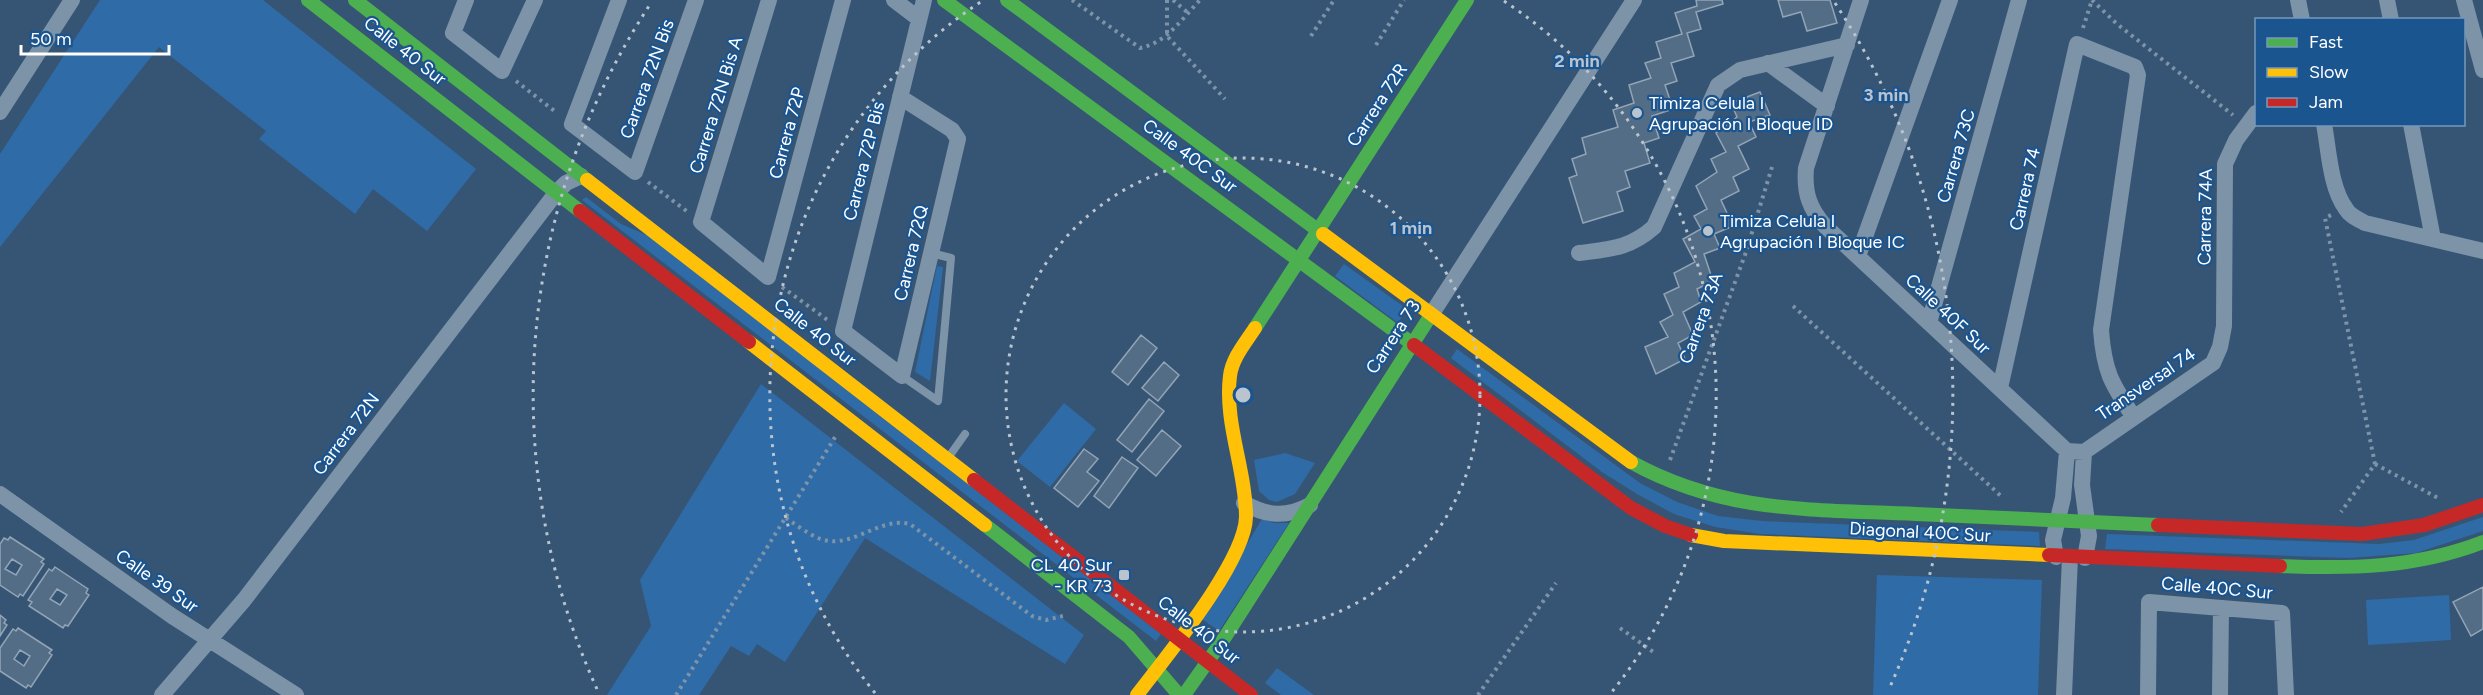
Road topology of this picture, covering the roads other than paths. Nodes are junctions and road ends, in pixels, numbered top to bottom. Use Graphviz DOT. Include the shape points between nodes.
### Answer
graph roads {
  1 [pos="72,0"];
  2 [pos="308,0"];
  3 [pos="355,0"];
  4 [pos="466,0"];
  5 [pos="534,0"];
  6 [pos="619,0"];
  7 [pos="696,0"];
  8 [pos="769,0"];
  9 [pos="843,0"];
  10 [pos="894,0"];
  11 [pos="924,0"];
  12 [pos="944,0"];
  13 [pos="1006,0"];
  14 [pos="1467,0"];
  15 [pos="1634,0"];
  16 [pos="1861,0"];
  17 [pos="1950,0"];
  18 [pos="2019,0"];
  19 [pos="2298,0"];
  20 [pos="2387,0"];
  21 [pos="2463,0"];
  22 [pos="2302,18"];
  23 [pos="2391,18"];
  24 [pos="919,19"];
  25 [pos="1847,45"];
  26 [pos="1768,63"];
  27 [pos="2483,70"];
  28 [pos="900,97"];
  29 [pos="1827,106"];
  30 [pos="0,112"];
  31 [pos="2253,117"];
  32 [pos="2324,126"];
  33 [pos="2411,126"];
  34 [pos="559,158"];
  35 [pos="581,176"];
  36 [pos="556,193"];
  37 [pos="701,222"];
  38 [pos="1316,230"];
  39 [pos="2433,239"];
  40 [pos="2483,250"];
  41 [pos="931,253"];
  42 [pos="1579,253"];
  43 [pos="1858,256"];
  44 [pos="1298,260"];
  45 [pos="768,277"];
  46 [pos="1431,315"];
  47 [pos="1929,323"];
  48 [pos="2224,326"];
  49 [pos="843,331"];
  50 [pos="1412,344"];
  51 [pos="902,376"];
  52 [pos="2000,388"];
  53 [pos="2133,416"];
  54 [pos="965,434"];
  55 [pos="2067,451"];
  56 [pos="2084,452"];
  57 [pos="947,459"];
  58 [pos="0,494"];
  59 [pos="1244,503"];
  60 [pos="1310,505"];
  61 [pos="2483,505"];
  62 [pos="2057,520"];
  63 [pos="2087,521"];
  64 [pos="2483,542"];
  65 [pos="2070,557"];
  66 [pos="2221,608"];
  67 [pos="1178,639"];
  68 [pos="210,640"];
  69 [pos="1208,662"];
  70 [pos="1156,669"];
  71 [pos="162,695"];
  72 [pos="296,695"];
  73 [pos="1137,695"];
  74 [pos="1179,695"];
  75 [pos="1184,695"];
  76 [pos="1251,695"];
  77 [pos="2064,695"];
  78 [pos="2148,695"];
  79 [pos="2220,695"];
  80 [pos="2286,695"];
  1 -- 30 [label="street"];
  2 -- 36 [label="street, Calle 40 Sur"];
  3 -- 34 [label="street, Calle 40 Sur"];
  4 -- 5 [label="street" via="453,33 502,71"];
  6 -- 7 [label="street, Carrera 72N Bis" via="572,123 635,171"];
  8 -- 37 [label="street, Carrera 72N Bis A"];
  9 -- 45 [label="street, Carrera 72P"];
  10 -- 24 [label="street"];
  11 -- 24 [label="street, Carrera 72P Bis"];
  12 -- 44 [label="street, Calle 40C Sur"];
  13 -- 38 [label="street, Calle 40C Sur"];
  14 -- 38 [label="street, Carrera 72R"];
  15 -- 46 [label="street, Carrera 73"];
  16 -- 25 [label="street"];
  17 -- 43 [label="street"];
  18 -- 47 [label="street, Carrera 73C"];
  19 -- 22 [label="street"];
  20 -- 23 [label="street"];
  21 -- 27 [label="street"];
  24 -- 28 [label="street, Carrera 72P Bis"];
  25 -- 26 [label="street"];
  25 -- 29 [label="street"];
  26 -- 29 [label="street"];
  26 -- 42 [label="street" via="1740,70 1718,85 1654,227 1621,248"];
  28 -- 41 [label="street, Carrera 72Q" via="952,130 957,139"];
  28 -- 49 [label="street, Carrera 72P Bis"];
  29 -- 43 [label="street, Calle 40F Sur" via="1806,168 1808,201 1819,219"];
  31 -- 48 [label="street, Carrera 74A" via="2224,164"];
  32 -- 39 [label="street" via="2337,189 2346,210 2365,223"];
  33 -- 39 [label="street"];
  34 -- 35 [label="street, Calle 40 Sur"];
  34 -- 36 [label="street"];
  35 -- 36 [label="street, Carrera 72N"];
  35 -- 57 [label="street, Calle 40 Sur"];
  36 -- 68 [label="street, Carrera 72N"];
  36 -- 70 [label="street, Calle 40 Sur" via="1129,637"];
  37 -- 45 [label="street, Calle 40 Sur"];
  38 -- 44 [label="street"];
  38 -- 46 [label="street, Calle 40C Sur"];
  39 -- 40 [label="street"];
  41 -- 51 [label="street, Carrera 72Q"];
  41 -- 51 [label="lane" via="951,258 938,401"];
  43 -- 47 [label="street, Calle 40F Sur"];
  44 -- 50 [label="street, Calle 40C Sur"];
  44 -- 59 [label="street" via="1237,356 1230,375"];
  46 -- 50 [label="street, Carrera 73"];
  46 -- 62 [label="street, Diagonal 40C Sur" via="1631,462 1682,489 1738,503"];
  47 -- 52 [label="street, Calle 40F Sur"];
  48 -- 53 [label="street, Transversal 74" via="2213,363"];
  49 -- 51 [label="street, Calle 40 Sur"];
  50 -- 60 [label="street, Carrera 73"];
  50 -- 65 [label="street, Diagonal 40C Sur" via="1631,508 1676,531 1724,542"];
  52 -- 53 [label="street, Carrera 74" via="2077,44 2135,67 2138,75 2101,330 2110,382"];
  52 -- 55 [label="street, Calle 40F Sur"];
  53 -- 56 [label="street, Transversal 74"];
  54 -- 57 [label="lane"];
  55 -- 56 [label="street"];
  55 -- 62 [label="street"];
  56 -- 63 [label="street" via="2082,485"];
  57 -- 67 [label="street, Calle 40 Sur"];
  58 -- 68 [label="street, Calle 39 Sur"];
  59 -- 60 [label="street" via="1273,515"];
  59 -- 67 [label="street" via="1246,518 1239,544"];
  60 -- 69 [label="street, Carrera 73"];
  61 -- 63 [label="street, Diagonal 40C Sur" via="2429,524 2384,533"];
  62 -- 63 [label="street, Diagonal 40C Sur"];
  62 -- 65 [label="street" via="2053,540"];
  63 -- 65 [label="street" via="2089,543"];
  64 -- 65 [label="street, Diagonal 40C Sur" via="2425,563 2393,568"];
  65 -- 77 [label="street"];
  66 -- 78 [label="street, Calle 40C Sur" via="2149,602"];
  66 -- 79 [label="street"];
  66 -- 80 [label="street, Calle 40C Sur" via="2282,612"];
  67 -- 69 [label="street, Calle 40 Sur"];
  67 -- 70 [label="street"];
  68 -- 71 [label="street, Carrera 72N"];
  68 -- 72 [label="street, Calle 39 Sur"];
  69 -- 75 [label="street, Carrera 73"];
  69 -- 76 [label="street, Calle 40 Sur"];
  70 -- 73 [label="street"];
  70 -- 74 [label="street, Calle 40 Sur"];
}
